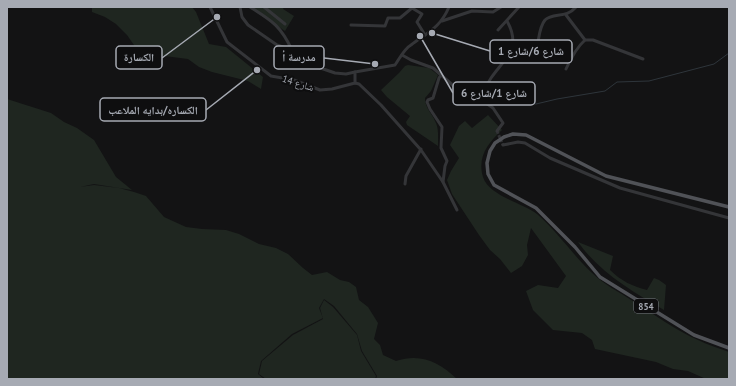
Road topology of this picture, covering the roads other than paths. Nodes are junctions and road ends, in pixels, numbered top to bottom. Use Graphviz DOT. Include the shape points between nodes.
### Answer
graph roads {
  1 [pos="210,7"];
  2 [pos="240,7"];
  3 [pos="250,7"];
  4 [pos="264,7"];
  5 [pos="449,7"];
  6 [pos="474,7"];
  7 [pos="501,7"];
  8 [pos="519,7"];
  9 [pos="576,7"];
  10 [pos="255,8"];
  11 [pos="472,11"];
  12 [pos="566,15"];
  13 [pos="507,21"];
  14 [pos="442,22"];
  15 [pos="285,24"];
  16 [pos="351,25"];
  17 [pos="498,30"];
  18 [pos="425,35"];
  19 [pos="585,40"];
  20 [pos="513,44"];
  21 [pos="293,52"];
  22 [pos="402,55"];
  23 [pos="643,59"];
  24 [pos="566,69"];
  25 [pos="355,72"];
  26 [pos="442,75"];
  27 [pos="355,83"];
  28 [pos="483,101"];
  29 [pos="497,131"];
  30 [pos="503,145"];
  31 [pos="421,149"];
  32 [pos="443,182"];
  33 [pos="405,184"];
  34 [pos="729,207"];
  35 [pos="457,210"];
  36 [pos="729,218"];
  37 [pos="729,348"];
  1 -- 27 [label="street, شارع 14" via="227,42 271,76 294,80 320,90"];
  2 -- 21 [label="street" via="242,17 248,25 276,45"];
  3 -- 10 [label="street"];
  4 -- 15 [label="street"];
  5 -- 14 [label="street"];
  6 -- 11 [label="street"];
  7 -- 11 [label="street" via="492,12"];
  8 -- 13 [label="street"];
  9 -- 12 [label="street"];
  10 -- 21 [label="street" via="285,35"];
  11 -- 14 [label="street"];
  12 -- 19 [label="street"];
  12 -- 20 [label="street" via="553,16 545,21 534,56 531,58 523,58"];
  13 -- 17 [label="street"];
  13 -- 20 [label="street" via="511,28"];
  14 -- 18 [label="street"];
  16 -- 18 [label="street" via="385,26 388,18 400,18 412,8 422,14 417,22"];
  18 -- 22 [label="street" via="409,45"];
  19 -- 23 [label="street" via="594,40"];
  19 -- 24 [label="street" via="571,57"];
  20 -- 28 [label="street" via="505,61 490,79"];
  21 -- 25 [label="street" via="300,61 315,67 336,73"];
  22 -- 25 [label="street" via="395,65"];
  22 -- 26 [label="street" via="434,68"];
  25 -- 27 [label="street"];
  26 -- 28 [label="street" via="456,88"];
  26 -- 32 [label="street" via="438,78 433,98 427,102 442,128 441,148 447,161"];
  27 -- 31 [label="street" via="381,105"];
  28 -- 29 [label="street" via="494,108 503,124"];
  30 -- 36 [label="street" via="525,143 550,158 620,188"];
  31 -- 32 [label="street"];
  31 -- 33 [label="street" via="406,176"];
  32 -- 35 [label="street"];
  34 -- 37 [label="main road, 854" via="606,176 526,135 513,134 495,143 487,163 488,174 494,185 536,208 575,247 600,277 694,336"];
}
